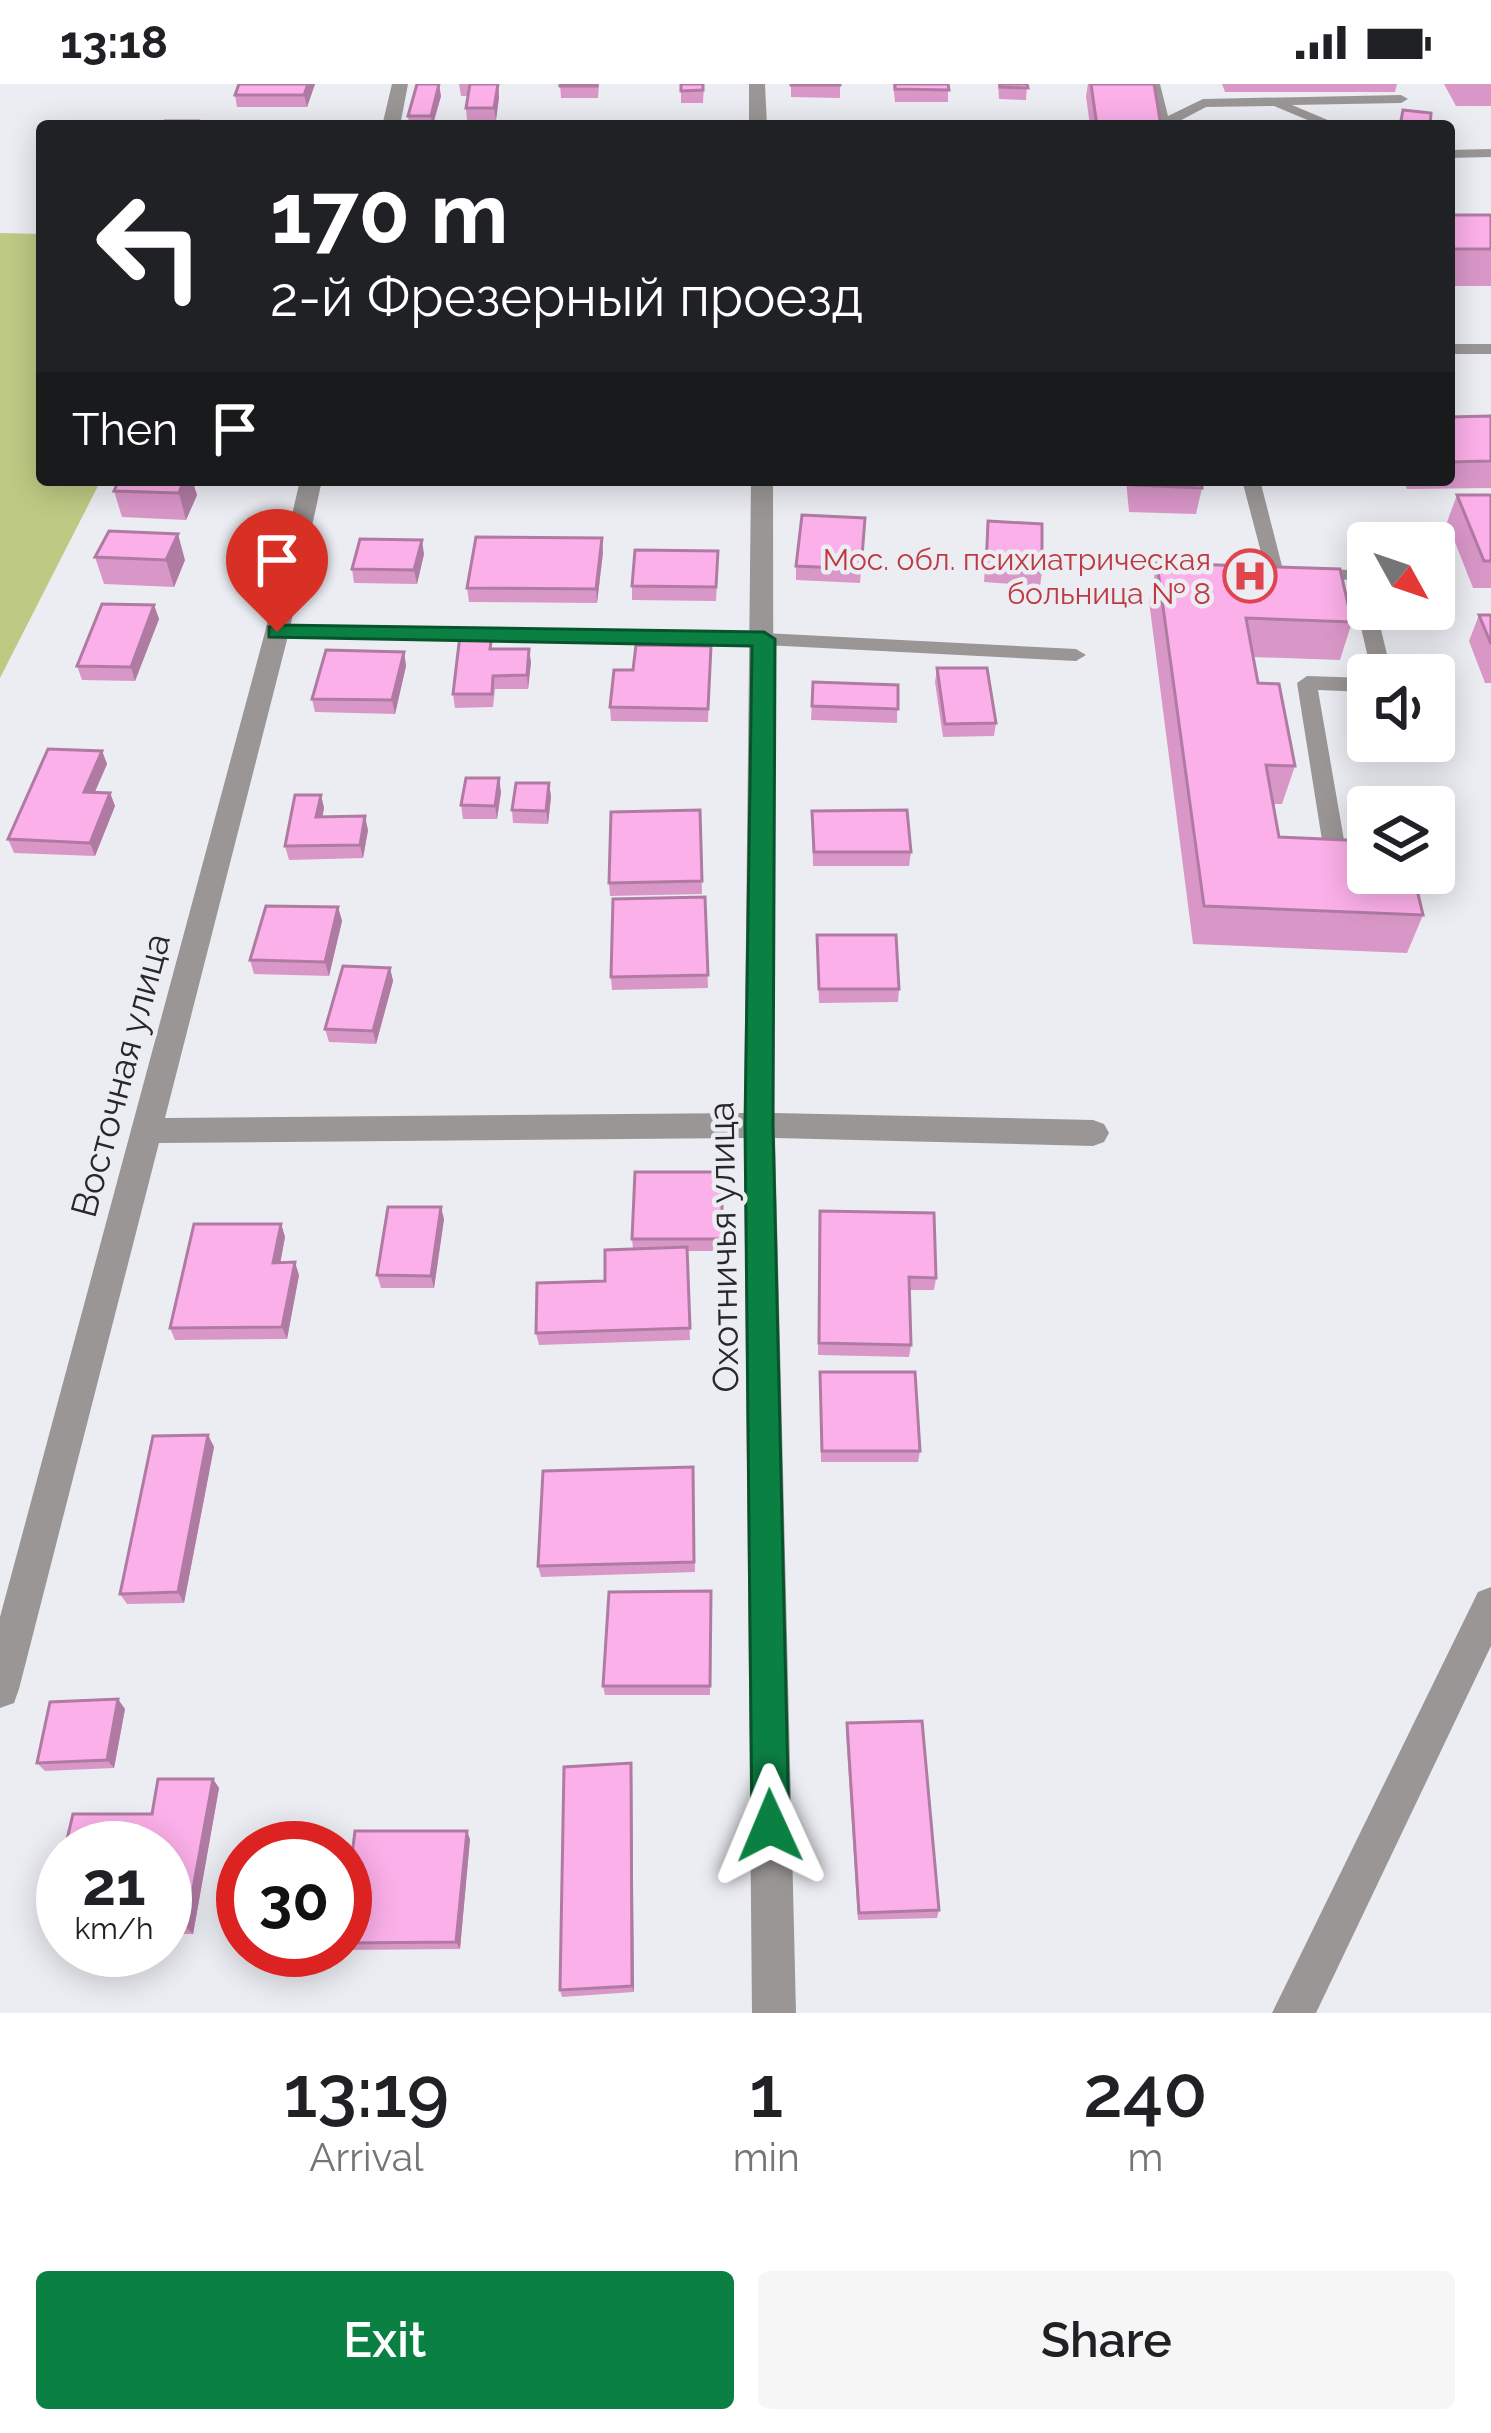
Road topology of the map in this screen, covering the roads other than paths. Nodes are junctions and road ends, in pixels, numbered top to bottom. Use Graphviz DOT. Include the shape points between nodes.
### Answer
graph roads {
  1 [pos="400,84"];
  2 [pos="758,84"];
  3 [pos="1153,84"];
  4 [pos="1401,99"];
  5 [pos="1267,101"];
  6 [pos="392,120"];
  7 [pos="758,120"];
  8 [pos="1162,120"];
  9 [pos="1172,120"];
  10 [pos="1319,120"];
  11 [pos="1491,153"];
  12 [pos="1455,154"];
  13 [pos="1455,349"];
  14 [pos="1491,349"];
  15 [pos="310,486"];
  16 [pos="762,486"];
  17 [pos="1253,486"];
  18 [pos="277,632"];
  19 [pos="764,639"];
  20 [pos="1377,654"];
  21 [pos="1076,655"];
  22 [pos="1347,684"];
  23 [pos="1333,840"];
  24 [pos="759,1125"];
  25 [pos="146,1131"];
  26 [pos="1093,1133"];
  27 [pos="1491,1605"];
  28 [pos="0,1689"];
  29 [pos="774,2013"];
  30 [pos="1294,2013"];
  1 -- 6 [label="street"];
  2 -- 7 [label="street"];
  3 -- 8 [label="lane"];
  4 -- 5 [label="lane"];
  5 -- 9 [label="lane" via="1203,103"];
  5 -- 10 [label="lane"];
  11 -- 12 [label="lane"];
  13 -- 14 [label="lane"];
  15 -- 18 [label="street, Восточная улица"];
  16 -- 19 [label="street, Охотничья улица"];
  17 -- 20 [label="lane" via="1274,571 1358,575"];
  18 -- 19 [label="lane"];
  18 -- 25 [label="street, Восточная улица"];
  19 -- 21 [label="lane"];
  19 -- 24 [label="street, Охотничья улица"];
  22 -- 23 [label="lane" via="1307,682"];
  24 -- 25 [label="street"];
  24 -- 26 [label="street"];
  24 -- 29 [label="street, Охотничья улица"];
  25 -- 28 [label="street, Восточная улица"];
  27 -- 30 [label="street"];
}
